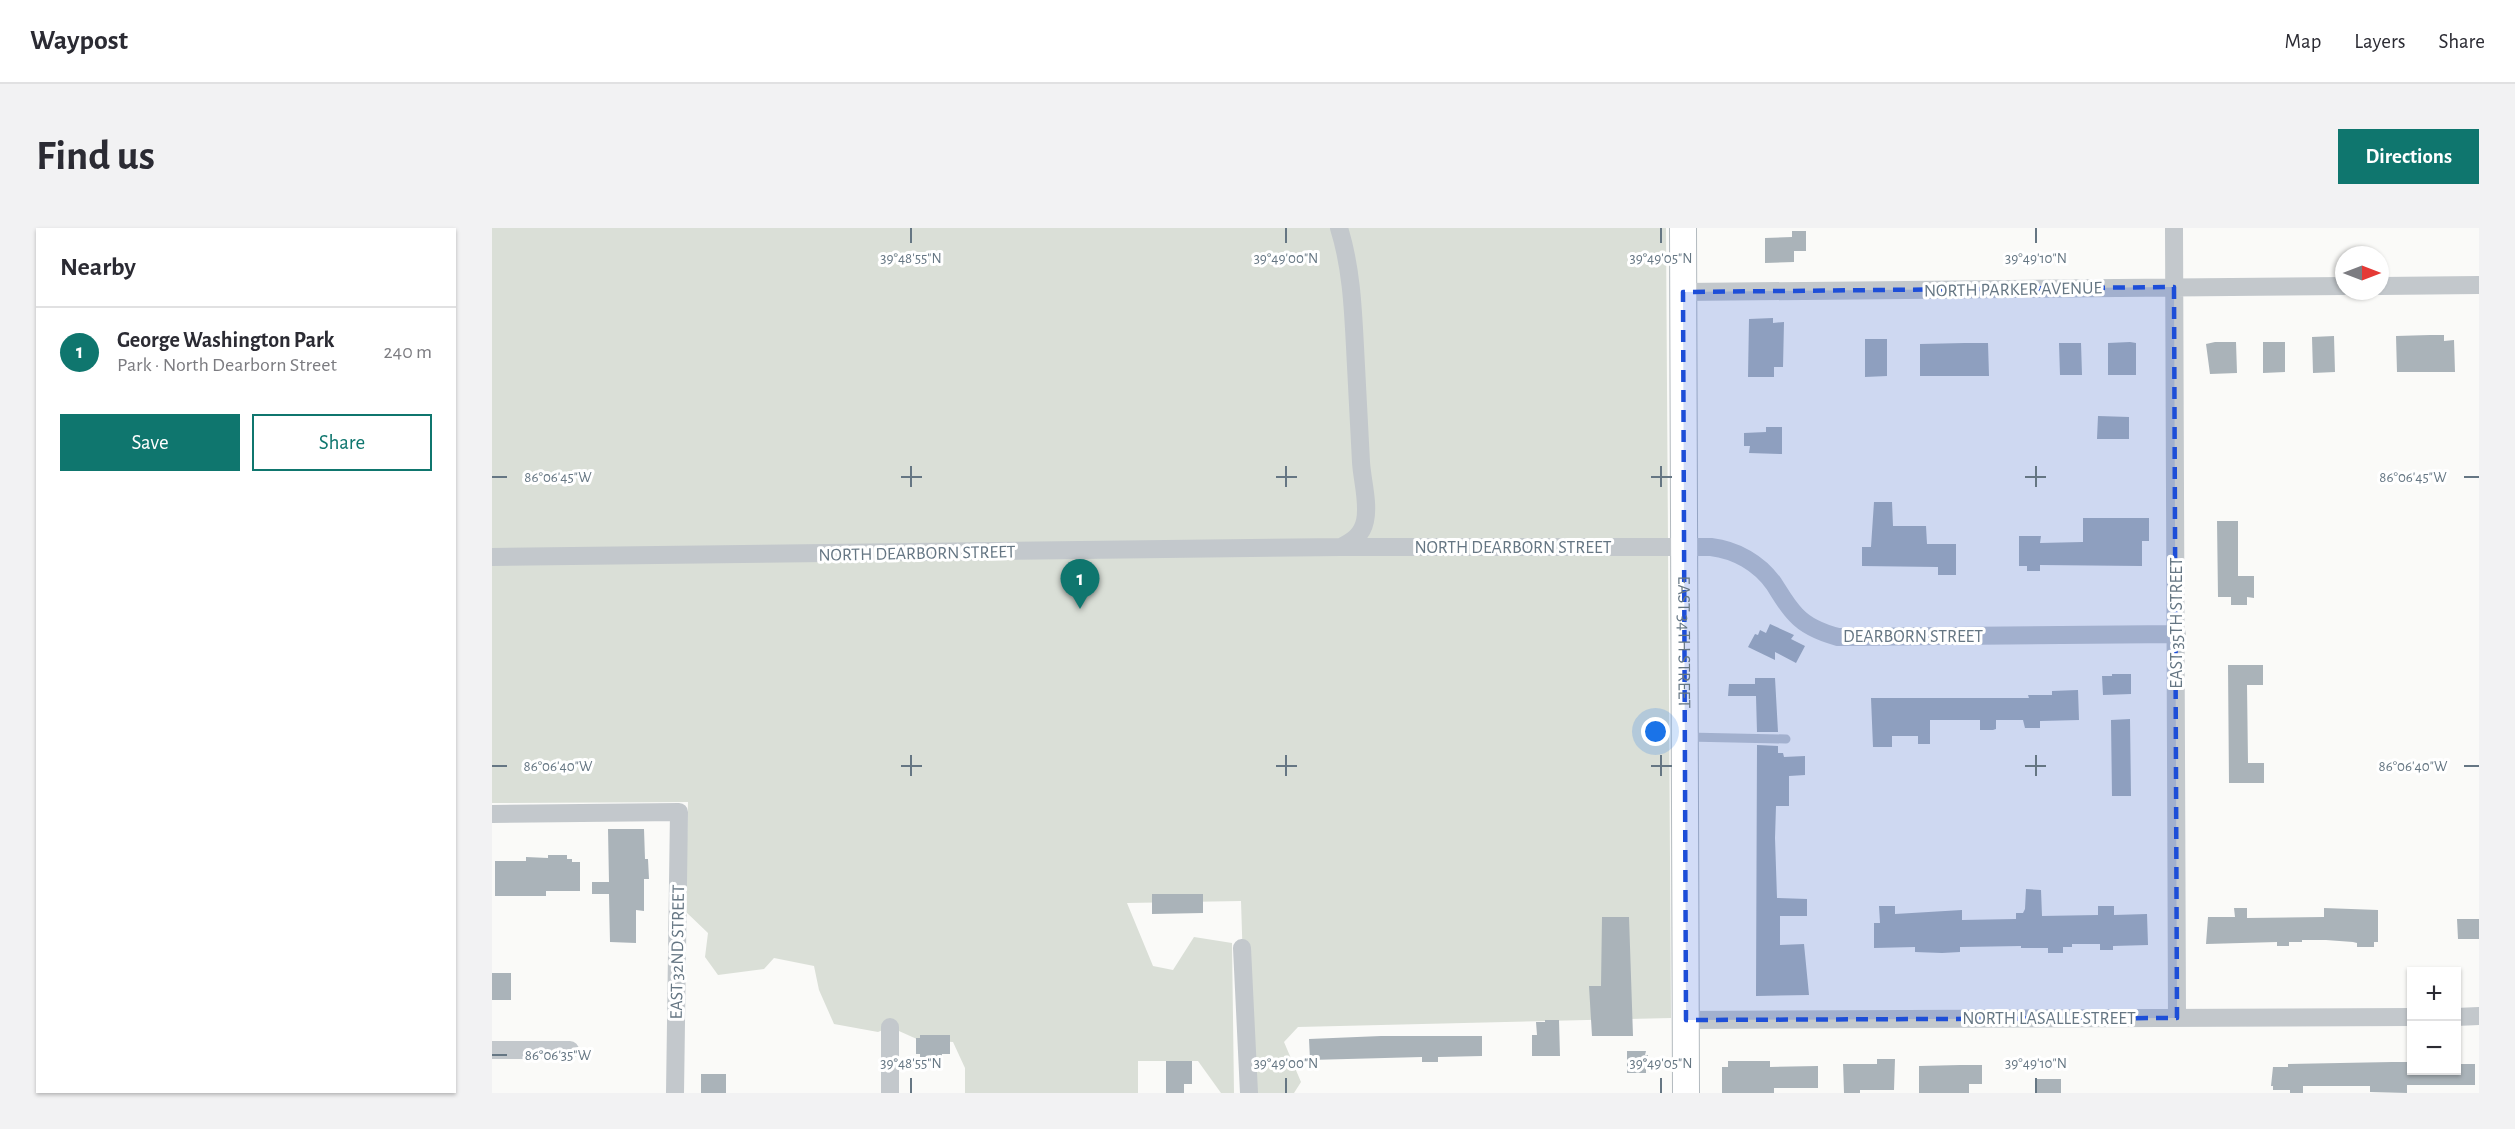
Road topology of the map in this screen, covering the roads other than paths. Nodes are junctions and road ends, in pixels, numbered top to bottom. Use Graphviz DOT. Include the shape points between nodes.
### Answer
graph roads {
  1 [pos="1339,228"];
  2 [pos="1683,228"];
  3 [pos="2174,228"];
  4 [pos="2479,285"];
  5 [pos="2335,286"];
  6 [pos="2389,286"];
  7 [pos="2174,287"];
  8 [pos="1683,292"];
  9 [pos="1341,547"];
  10 [pos="1684,547"];
  11 [pos="492,557"];
  12 [pos="2177,634"];
  13 [pos="1685,737"];
  14 [pos="1786,739"];
  15 [pos="492,814"];
  16 [pos="1242,948"];
  17 [pos="2479,1016"];
  18 [pos="2407,1017"];
  19 [pos="2461,1017"];
  20 [pos="2177,1018"];
  21 [pos="1686,1020"];
  22 [pos="890,1027"];
  23 [pos="492,1050"];
  24 [pos="570,1050"];
  25 [pos="675,1093"];
  26 [pos="890,1093"];
  27 [pos="1250,1093"];
  28 [pos="1686,1093"];
  1 -- 9 [label="street" via="1349,269 1366,509 1361,532"];
  2 -- 8 [label="main road, EAST 34TH STREET"];
  3 -- 7 [label="street, EAST 35TH STREET"];
  4 -- 6 [label="street"];
  5 -- 7 [label="street, NORTH PARKER AVENUE"];
  7 -- 8 [label="street, NORTH PARKER AVENUE"];
  7 -- 12 [label="street, EAST 35TH STREET"];
  8 -- 10 [label="main road, EAST 34TH STREET"];
  9 -- 10 [label="street, NORTH DEARBORN STREET"];
  9 -- 11 [label="street, NORTH DEARBORN STREET"];
  10 -- 12 [label="street, DEARBORN STREET" via="1718,548 1746,558 1764,572 1801,620 1838,637"];
  10 -- 13 [label="main road, EAST 34TH STREET"];
  12 -- 20 [label="street, EAST 35TH STREET"];
  13 -- 14 [label="lane"];
  13 -- 21 [label="main road, EAST 34TH STREET"];
  15 -- 25 [label="street, EAST 32ND STREET" via="680,812"];
  16 -- 27 [label="street"];
  17 -- 19 [label="street"];
  18 -- 20 [label="street, NORTH LASALLE STREET"];
  20 -- 21 [label="street, NORTH LASALLE STREET"];
  21 -- 28 [label="main road, EAST 34TH STREET"];
  22 -- 26 [label="street"];
  23 -- 24 [label="street"];
}
